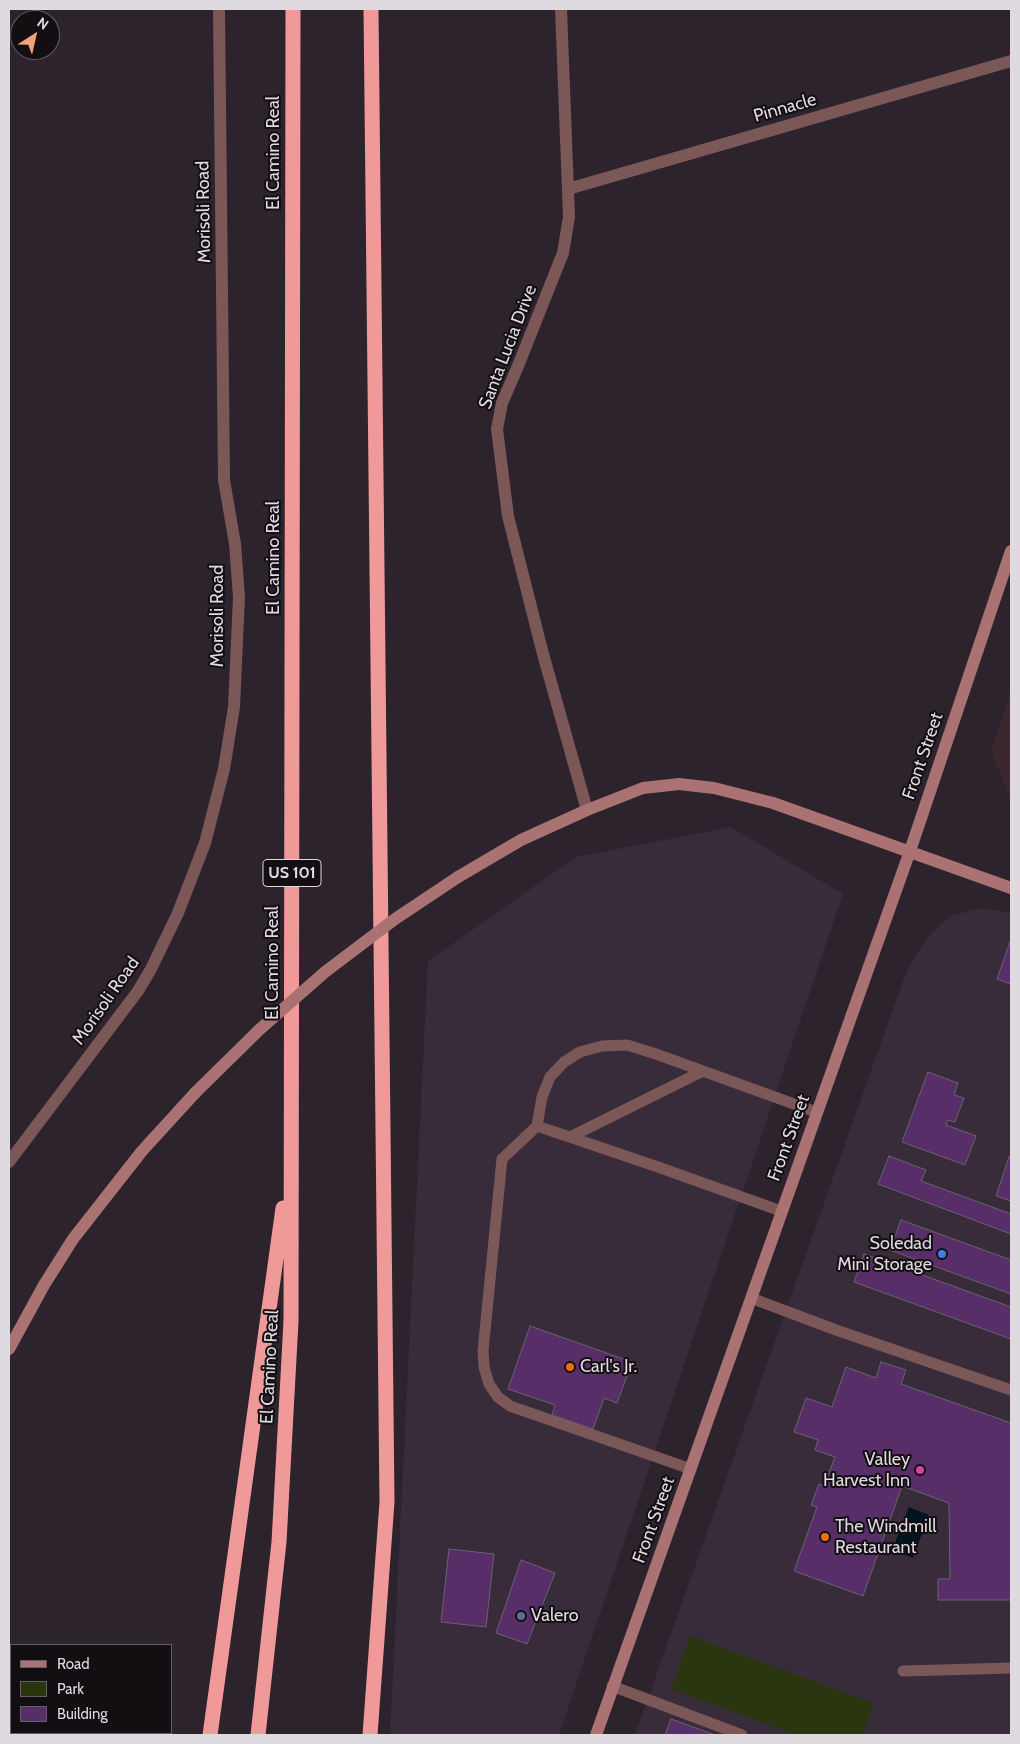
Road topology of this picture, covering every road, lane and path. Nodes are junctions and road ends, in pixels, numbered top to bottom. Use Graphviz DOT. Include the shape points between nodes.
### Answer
graph roads {
  1 [pos="219,9"];
  2 [pos="292,9"];
  3 [pos="371,9"];
  4 [pos="561,9"];
  5 [pos="1011,61"];
  6 [pos="568,189"];
  7 [pos="1011,551"];
  8 [pos="587,810"];
  9 [pos="910,851"];
  10 [pos="1011,888"];
  11 [pos="703,1071"];
  12 [pos="816,1112"];
  13 [pos="537,1126"];
  14 [pos="570,1137"];
  15 [pos="291,1155"];
  16 [pos="9,1162"];
  17 [pos="781,1211"];
  18 [pos="751,1298"];
  19 [pos="9,1349"];
  20 [pos="1011,1390"];
  21 [pos="691,1469"];
  22 [pos="1011,1668"];
  23 [pos="903,1671"];
  24 [pos="612,1686"];
  25 [pos="210,1735"];
  26 [pos="258,1735"];
  27 [pos="370,1735"];
  28 [pos="596,1735"];
  29 [pos="742,1735"];
  1 -- 16 [label="street, Morisoli Road" via="224,480 235,544 238,597 234,707 224,769 205,843 178,913 151,969 138,991"];
  2 -- 15 [label="highway, El Camino Real / US 101"];
  3 -- 27 [label="highway" via="387,1502"];
  4 -- 6 [label="street, Santa Lucia Drive"];
  5 -- 6 [label="street, Pinnacle"];
  6 -- 8 [label="street, Santa Lucia Drive" via="569,217 563,253 502,403 497,429 508,516"];
  7 -- 9 [label="main road, Front Street"];
  8 -- 9 [label="main road" via="643,788 679,784 714,788 773,803"];
  8 -- 19 [label="main road, bridge" via="521,840 395,918 325,972 259,1030 195,1092 142,1151 73,1239"];
  9 -- 10 [label="main road"];
  9 -- 12 [label="main road, Front Street"];
  11 -- 12 [label="lane"];
  11 -- 13 [label="lane" via="626,1045 602,1046 580,1052 564,1062 550,1077"];
  11 -- 14 [label="lane"];
  12 -- 17 [label="main road, Front Street"];
  13 -- 14 [label="lane"];
  13 -- 21 [label="lane" via="502,1159 483,1350 490,1384 498,1397 510,1406"];
  14 -- 17 [label="lane"];
  15 -- 25 [label="highway"];
  15 -- 26 [label="highway, El Camino Real / US 101" via="292,1321 280,1532"];
  17 -- 18 [label="main road, Front Street"];
  18 -- 20 [label="lane"];
  18 -- 21 [label="main road, Front Street"];
  21 -- 24 [label="main road, Front Street"];
  22 -- 23 [label="lane"];
  24 -- 28 [label="main road, Front Street"];
  24 -- 29 [label="lane"];
}
